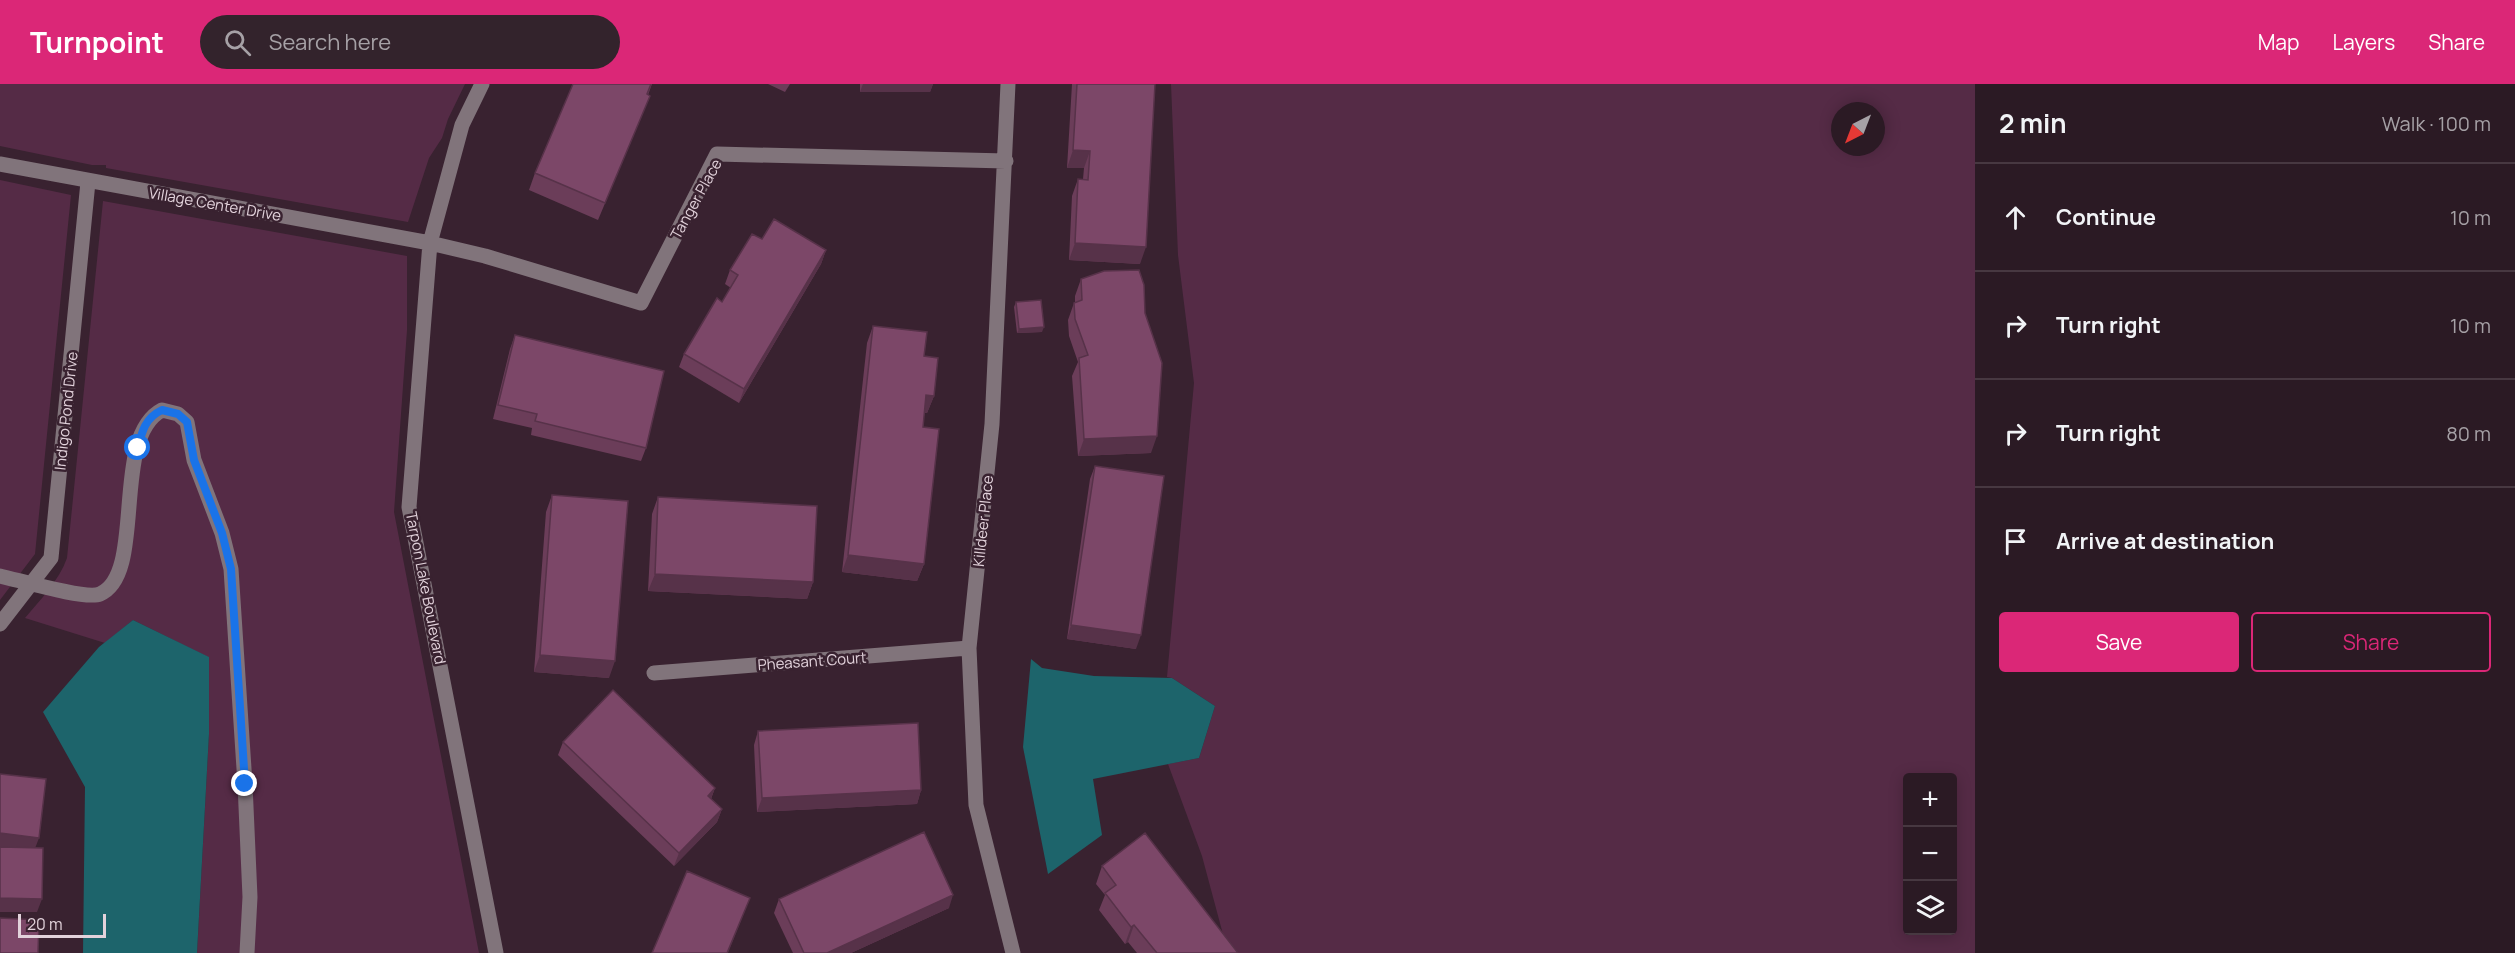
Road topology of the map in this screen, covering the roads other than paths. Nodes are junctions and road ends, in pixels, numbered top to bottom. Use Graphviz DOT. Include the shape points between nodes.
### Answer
graph roads {
  1 [pos="482,84"];
  2 [pos="1008,84"];
  3 [pos="1006,161"];
  4 [pos="0,164"];
  5 [pos="88,182"];
  6 [pos="430,243"];
  7 [pos="0,576"];
  8 [pos="33,583"];
  9 [pos="0,624"];
  10 [pos="969,648"];
  11 [pos="654,673"];
  12 [pos="248,953"];
  13 [pos="496,953"];
  14 [pos="1013,953"];
  1 -- 6 [label="street, Tarpon Lake Boulevard" via="462,125"];
  2 -- 3 [label="street, Killdeer Place"];
  3 -- 6 [label="street, Tanger Place" via="717,154 641,303"];
  3 -- 10 [label="street, Killdeer Place" via="993,424"];
  4 -- 5 [label="street, Village Center Drive"];
  5 -- 6 [label="street, Village Center Drive"];
  5 -- 8 [label="street, Indigo Pond Drive" via="51,558"];
  6 -- 13 [label="street, Tarpon Lake Boulevard" via="410,507"];
  7 -- 8 [label="street"];
  8 -- 9 [label="street, Indigo Pond Drive"];
  8 -- 12 [label="street" via="98,595 112,585 121,563 142,428 162,410 178,414 187,422 194,460 222,533 231,569 245,784"];
  10 -- 11 [label="street, Pheasant Court"];
  10 -- 14 [label="street, Killdeer Place" via="976,805"];
}
